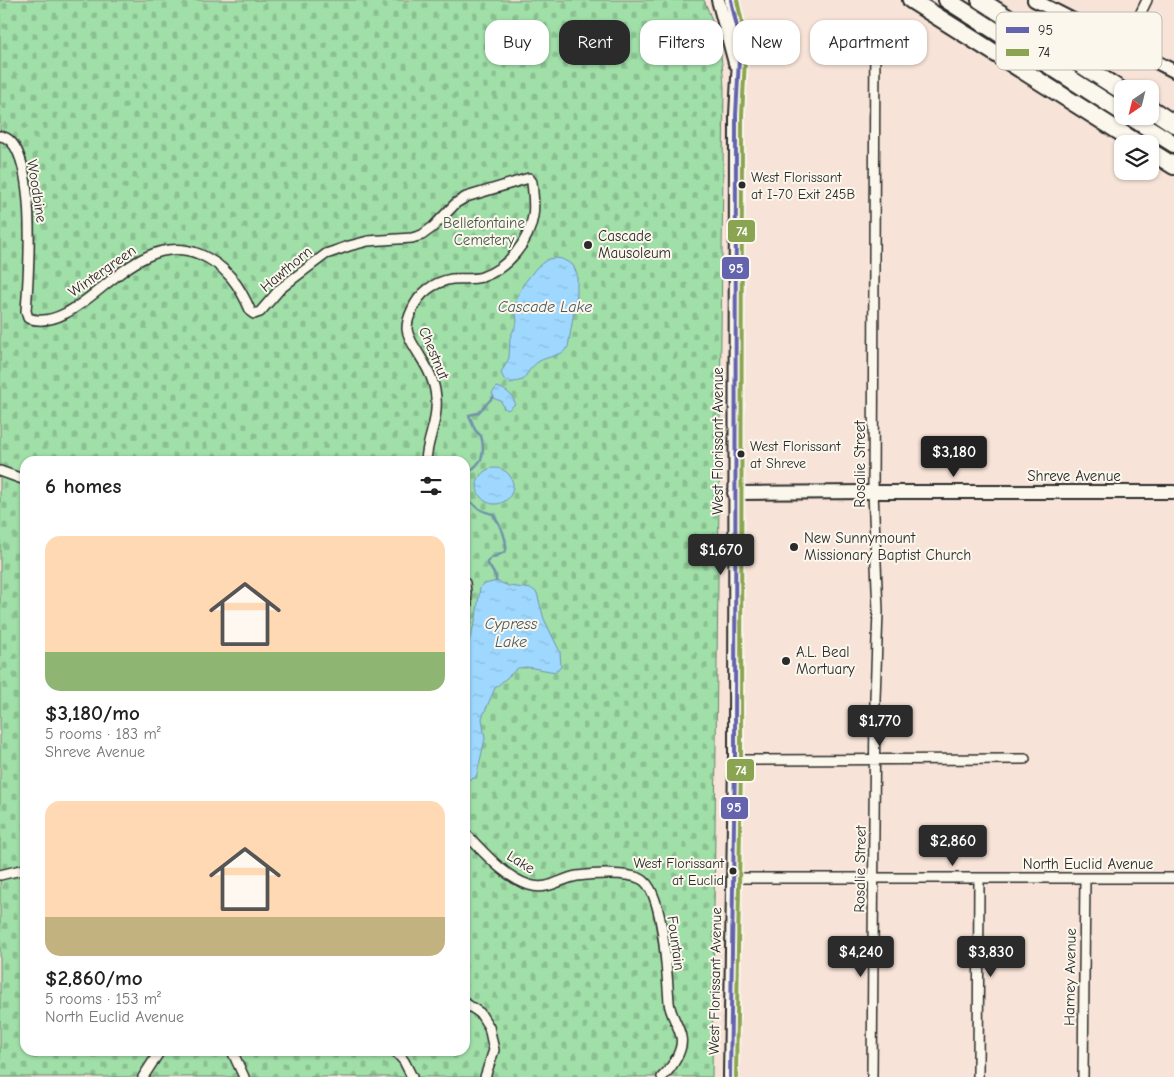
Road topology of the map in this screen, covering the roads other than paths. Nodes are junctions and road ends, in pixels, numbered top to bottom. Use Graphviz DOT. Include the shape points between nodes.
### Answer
graph roads {
  1 [pos="718,0"];
  2 [pos="731,0"];
  3 [pos="898,0"];
  4 [pos="947,0"];
  5 [pos="980,0"];
  6 [pos="1034,0"];
  7 [pos="1147,0"];
  8 [pos="914,2"];
  9 [pos="999,12"];
  10 [pos="1058,12"];
  11 [pos="1141,12"];
  12 [pos="996,31"];
  13 [pos="996,54"];
  14 [pos="875,65"];
  15 [pos="1162,65"];
  16 [pos="1022,70"];
  17 [pos="1056,70"];
  18 [pos="1089,70"];
  19 [pos="1174,71"];
  20 [pos="738,76"];
  21 [pos="1114,86"];
  22 [pos="1114,107"];
  23 [pos="1159,107"];
  24 [pos="1174,113"];
  25 [pos="1159,114"];
  26 [pos="1174,124"];
  27 [pos="1143,125"];
  28 [pos="1125,135"];
  29 [pos="0,136"];
  30 [pos="1174,144"];
  31 [pos="1159,157"];
  32 [pos="1174,166"];
  33 [pos="529,178"];
  34 [pos="254,314"];
  35 [pos="28,318"];
  36 [pos="427,456"];
  37 [pos="0,471"];
  38 [pos="20,478"];
  39 [pos="874,492"];
  40 [pos="1174,492"];
  41 [pos="734,493"];
  42 [pos="876,758"];
  43 [pos="1025,759"];
  44 [pos="735,760"];
  45 [pos="470,838"];
  46 [pos="20,870"];
  47 [pos="0,875"];
  48 [pos="573,877"];
  49 [pos="733,878"];
  50 [pos="873,878"];
  51 [pos="979,878"];
  52 [pos="1085,878"];
  53 [pos="1174,878"];
  54 [pos="470,1006"];
  55 [pos="157,1056"];
  56 [pos="234,1056"];
  57 [pos="400,1056"];
  58 [pos="143,1077"];
  59 [pos="244,1077"];
  60 [pos="412,1077"];
  61 [pos="485,1077"];
  62 [pos="662,1077"];
  63 [pos="730,1077"];
  64 [pos="872,1077"];
  65 [pos="978,1077"];
  66 [pos="1083,1077"];
  1 -- 20 [label="main road, West Florissant Avenue"];
  2 -- 20 [label="main road, West Florissant Avenue" via="740,41"];
  3 -- 8 [label="highway"];
  4 -- 12 [label="highway"];
  5 -- 9 [label="highway"];
  6 -- 10 [label="main road"];
  7 -- 11 [label="street"];
  8 -- 13 [label="highway"];
  14 -- 39 [label="street, Rosalie Street"];
  15 -- 19 [label="main road"];
  16 -- 28 [label="highway"];
  17 -- 22 [label="highway"];
  18 -- 21 [label="highway"];
  20 -- 41 [label="main road, West Florissant Avenue"];
  23 -- 24 [label="highway"];
  25 -- 26 [label="highway"];
  27 -- 30 [label="highway"];
  29 -- 35 [label="street, Woodbine" via="13,143 23,171 29,204"];
  31 -- 32 [label="highway"];
  33 -- 34 [label="street, Hawthorn" via="466,197 422,235 368,241 326,254 280,289 260,312"];
  33 -- 36 [label="street, Chestnut" via="534,213 525,241 516,252 495,271 481,277 440,282 428,288 412,308 407,330 434,382 436,397 437,411"];
  34 -- 35 [label="street, Wintergreen" via="224,270 192,251 174,249 142,258 64,314 46,320"];
  37 -- 38 [label="street"];
  39 -- 40 [label="main road, Shreve Avenue"];
  39 -- 41 [label="main road, Shreve Avenue"];
  39 -- 42 [label="street, Rosalie Street" via="878,611"];
  41 -- 44 [label="main road, West Florissant Avenue"];
  42 -- 43 [label="street"];
  42 -- 44 [label="street"];
  42 -- 50 [label="street, Rosalie Street"];
  44 -- 49 [label="main road, West Florissant Avenue"];
  45 -- 48 [label="street, Lake" via="496,863 529,885 555,885"];
  46 -- 47 [label="street"];
  48 -- 62 [label="street, Fountain" via="634,876 642,879 652,892 664,945 669,1003 682,1038 673,1064"];
  49 -- 50 [label="street, North Euclid Avenue"];
  49 -- 63 [label="main road, West Florissant Avenue"];
  50 -- 51 [label="street, North Euclid Avenue"];
  50 -- 64 [label="street, Rosalie Street"];
  51 -- 52 [label="street, North Euclid Avenue"];
  51 -- 65 [label="street"];
  52 -- 53 [label="street, North Euclid Avenue"];
  52 -- 66 [label="street, Harney Avenue"];
  54 -- 61 [label="street" via="480,1013 490,1027 494,1050"];
  55 -- 58 [label="street"];
  56 -- 59 [label="street"];
  57 -- 60 [label="street"];
}
